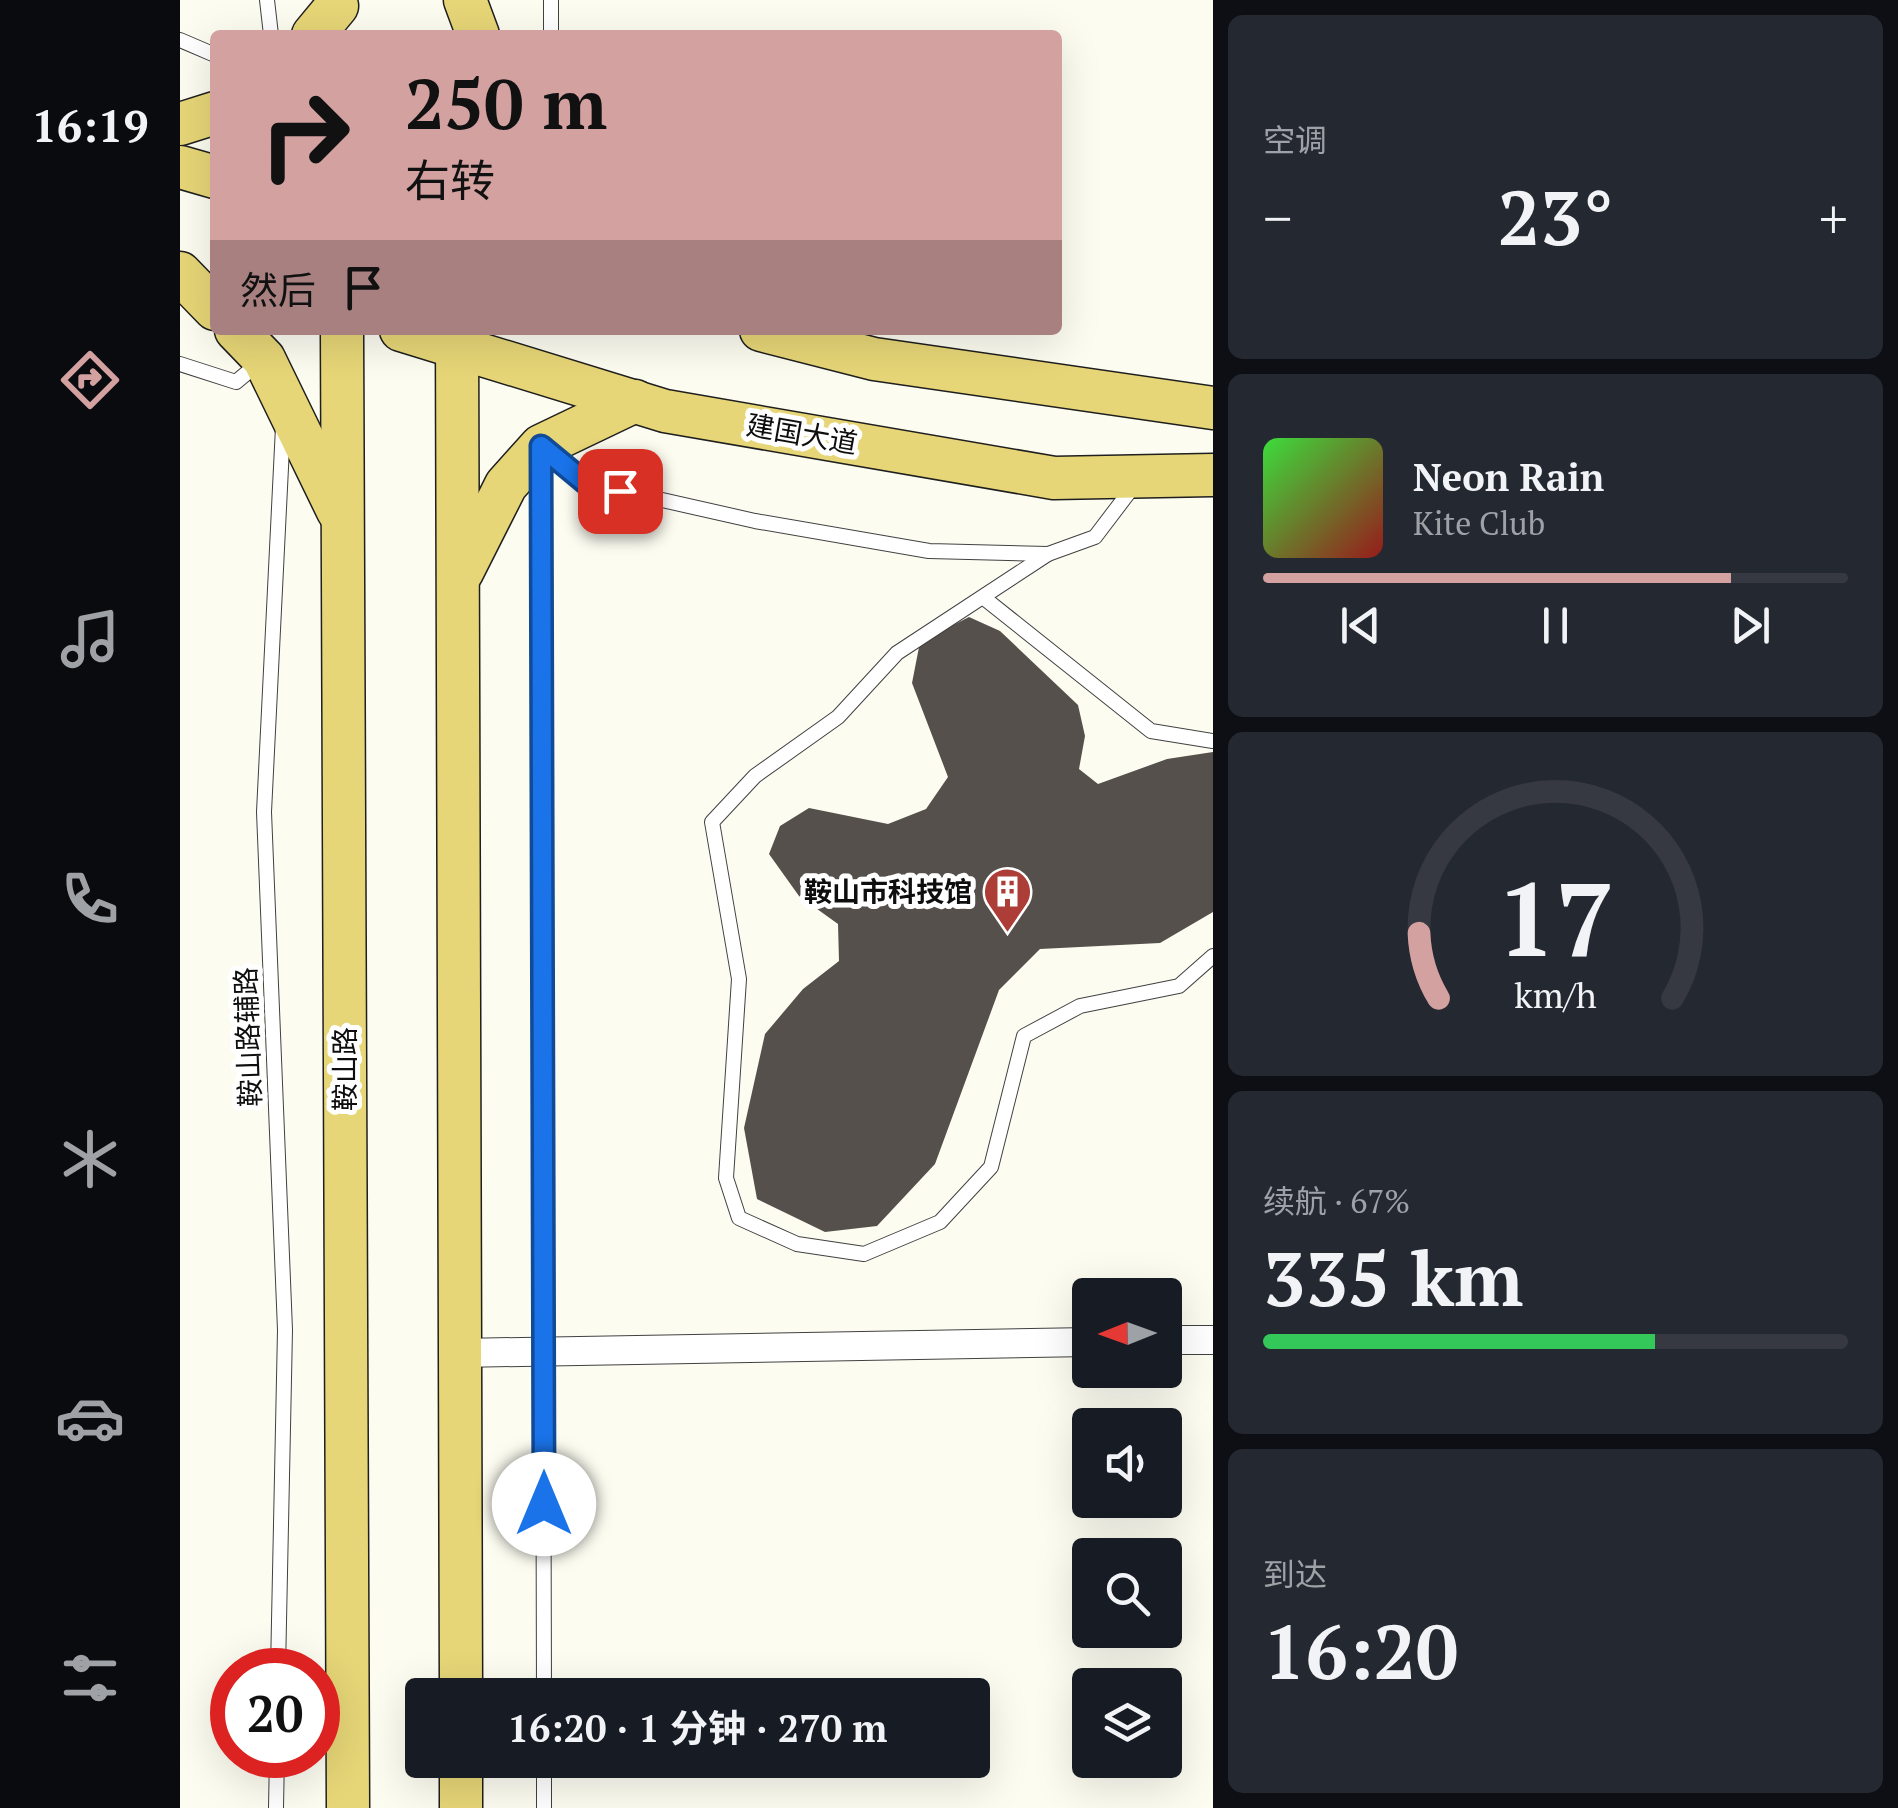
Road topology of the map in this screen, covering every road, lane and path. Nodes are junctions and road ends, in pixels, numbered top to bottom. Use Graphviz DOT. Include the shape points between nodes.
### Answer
graph roads {
  1 [pos="267,0"];
  2 [pos="462,0"];
  3 [pos="551,0"];
  4 [pos="270,30"];
  5 [pos="459,30"];
  6 [pos="476,30"];
  7 [pos="551,30"];
  8 [pos="180,40"];
  9 [pos="210,52"];
  10 [pos="210,115"];
  11 [pos="180,124"];
  12 [pos="180,167"];
  13 [pos="210,176"];
  14 [pos="180,262"];
  15 [pos="210,271"];
  16 [pos="180,273"];
  17 [pos="210,303"];
  18 [pos="342,335"];
  19 [pos="780,335"];
  20 [pos="457,338"];
  21 [pos="250,344"];
  22 [pos="180,364"];
  23 [pos="285,402"];
  24 [pos="635,402"];
  25 [pos="1213,408"];
  26 [pos="541,446"];
  27 [pos="1213,475"];
  28 [pos="1141,476"];
  29 [pos="342,521"];
  30 [pos="1048,554"];
  31 [pos="457,581"];
  32 [pos="984,598"];
  33 [pos="1213,741"];
  34 [pos="1213,956"];
  35 [pos="1182,1340"];
  36 [pos="1213,1340"];
  37 [pos="1072,1342"];
  38 [pos="543,1352"];
  39 [pos="460,1353"];
  40 [pos="278,1648"];
  41 [pos="461,1678"];
  42 [pos="544,1678"];
  43 [pos="277,1778"];
  44 [pos="461,1778"];
  45 [pos="544,1778"];
  46 [pos="276,1808"];
  47 [pos="348,1808"];
  48 [pos="461,1808"];
  49 [pos="544,1808"];
  1 -- 4 [label="lane"];
  2 -- 5 [label="main road"];
  2 -- 6 [label="main road"];
  3 -- 7 [label="lane"];
  8 -- 9 [label="lane"];
  10 -- 11 [label="main road"];
  12 -- 13 [label="main road"];
  14 -- 15 [label="main road"];
  16 -- 17 [label="main road"];
  18 -- 29 [label="main road, 鞍山路"];
  19 -- 25 [label="main road" via="874,359"];
  20 -- 24 [label="main road, 建国大道"];
  20 -- 31 [label="main road"];
  21 -- 22 [label="lane" via="236,382"];
  21 -- 23 [label="main road"];
  23 -- 29 [label="main road"];
  23 -- 40 [label="lane, 鞍山路辅路" via="264,812 285,1330"];
  24 -- 26 [label="main road"];
  24 -- 28 [label="main road, 建国大道" via="1054,478"];
  26 -- 30 [label="lane" via="587,484 754,521 929,551"];
  26 -- 31 [label="main road" via="506,484"];
  26 -- 38 [label="lane"];
  27 -- 28 [label="main road, 建国大道"];
  28 -- 30 [label="lane" via="1095,537"];
  29 -- 47 [label="main road, 鞍山路"];
  30 -- 32 [label="lane"];
  31 -- 39 [label="main road"];
  32 -- 33 [label="lane" via="1152,730"];
  32 -- 34 [label="lane" via="896,653 838,718 755,776 712,822 739,979 726,1178 739,1218 798,1244 864,1254 940,1222 992,1167 1024,1036 1080,1006 1178,986"];
  35 -- 36 [label="street"];
  37 -- 38 [label="street"];
  38 -- 39 [label="street"];
  38 -- 42 [label="lane"];
  39 -- 41 [label="main road"];
  43 -- 46 [label="lane"];
  44 -- 48 [label="main road"];
  45 -- 49 [label="lane"];
}
